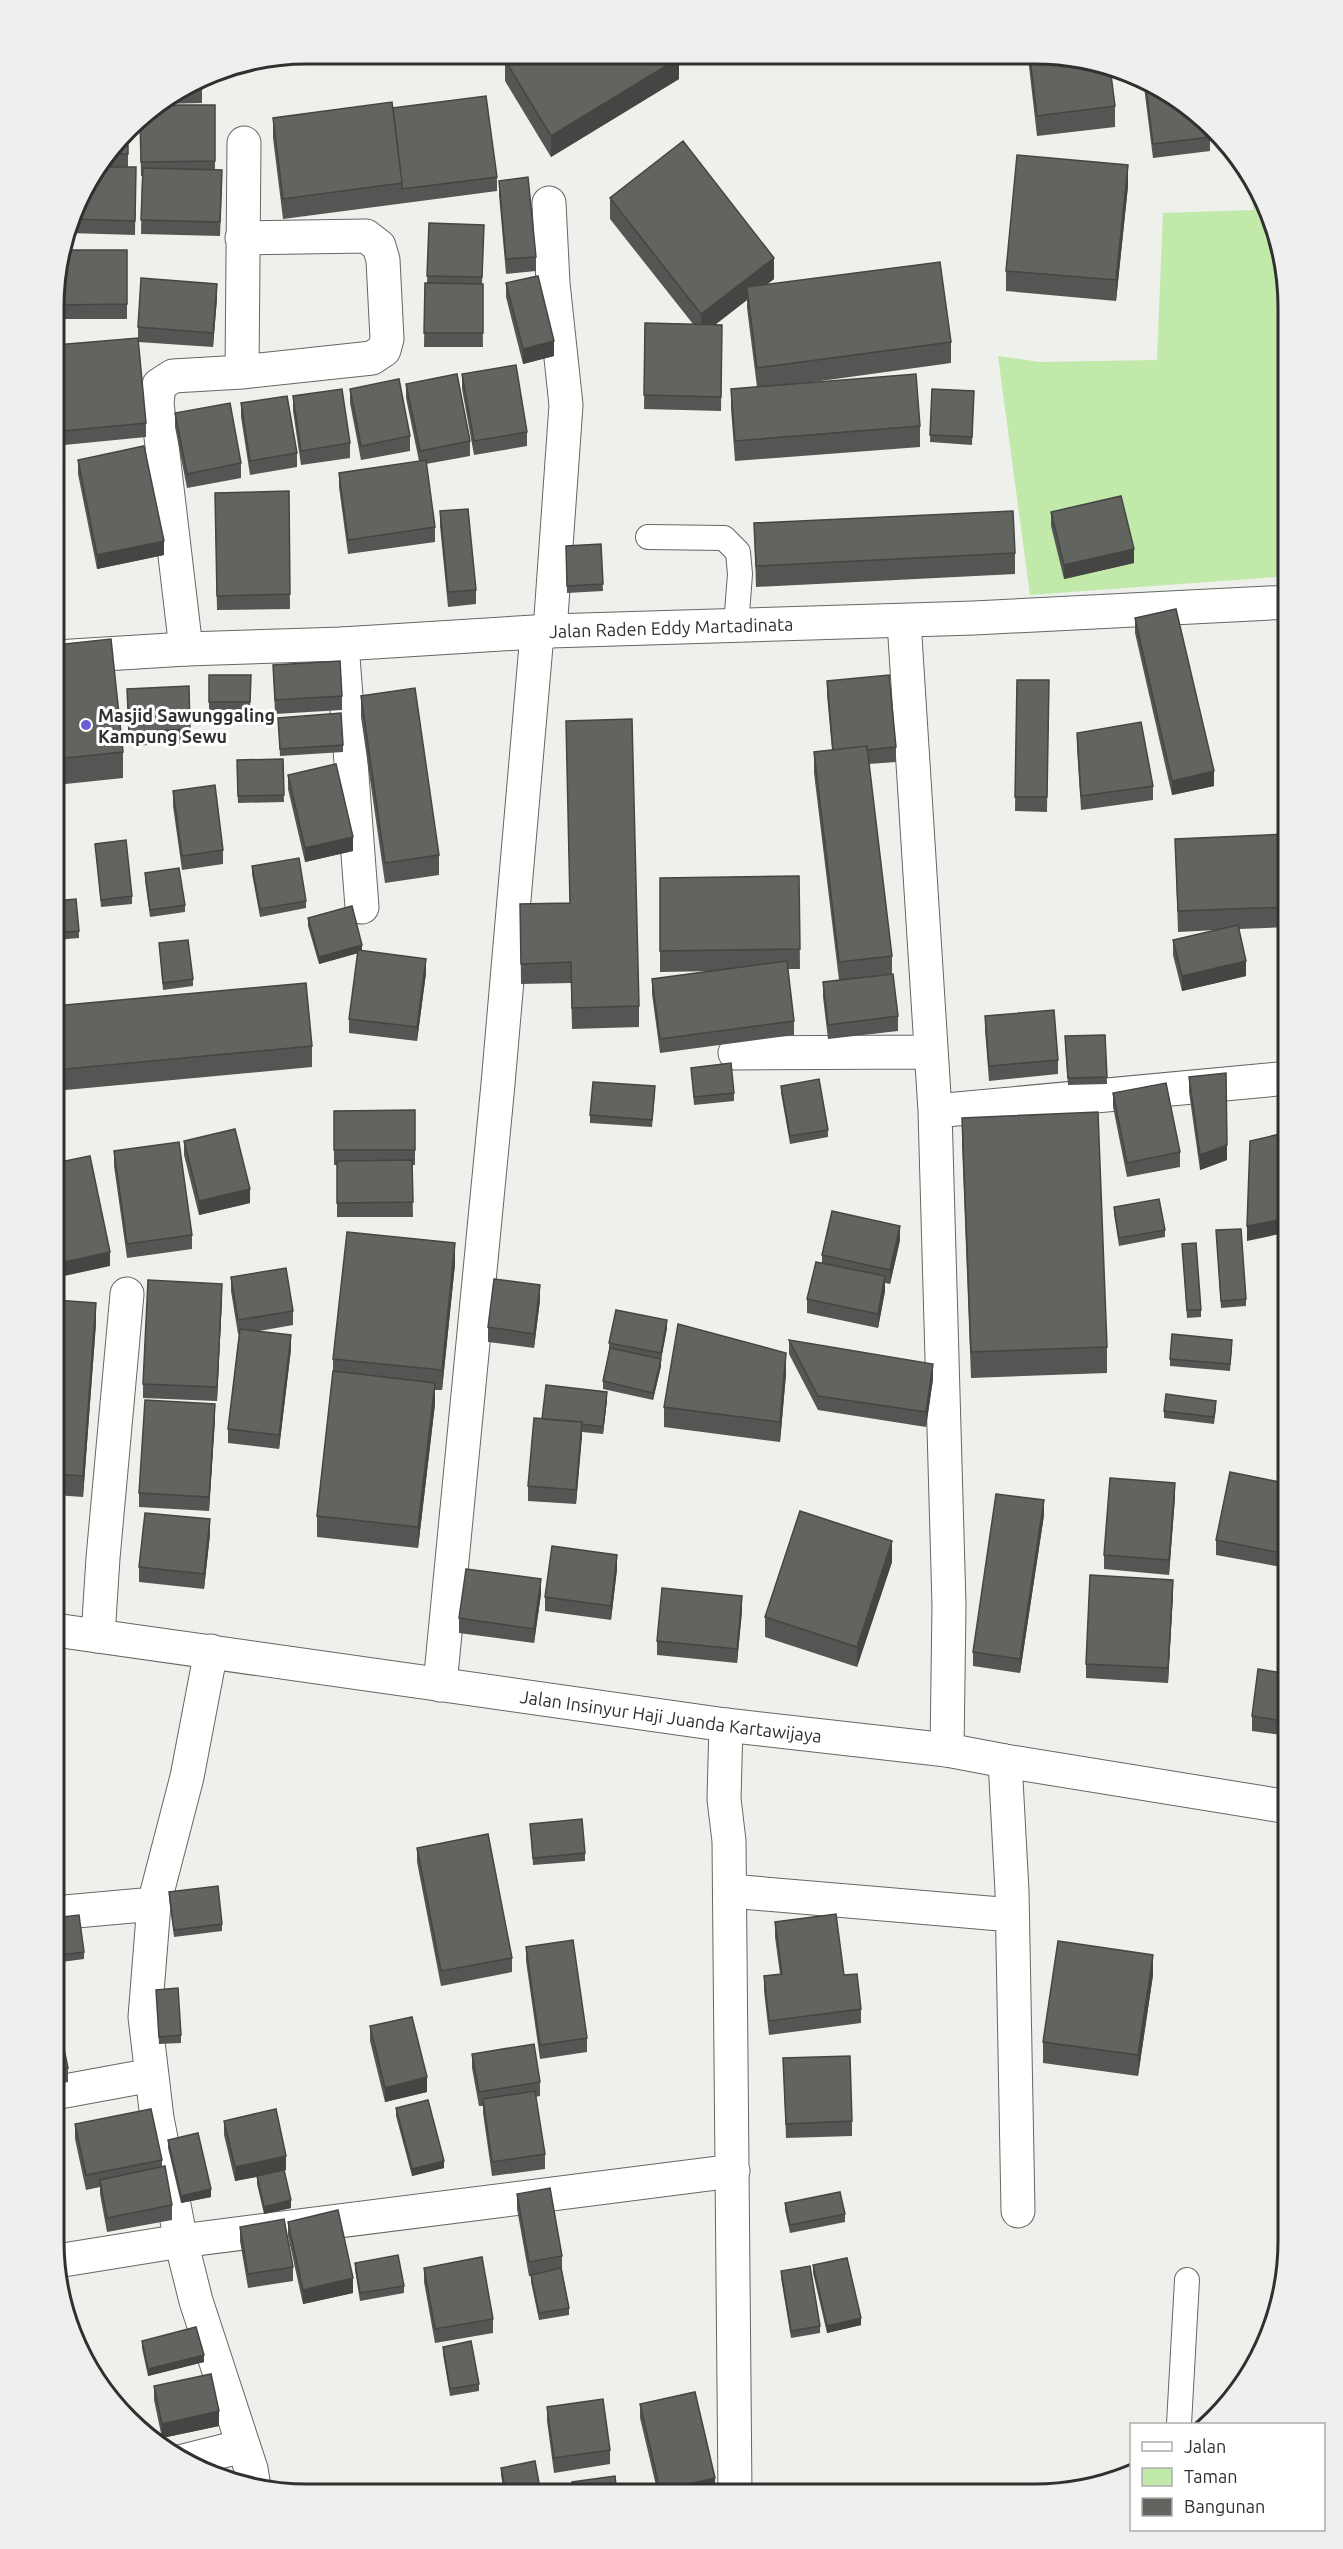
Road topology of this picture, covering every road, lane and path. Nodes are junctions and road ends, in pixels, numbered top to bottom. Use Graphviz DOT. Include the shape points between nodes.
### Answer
graph roads {
  1 [pos="244,144"];
  2 [pos="549,203"];
  3 [pos="242,238"];
  4 [pos="242,372"];
  5 [pos="648,537"];
  6 [pos="1278,603"];
  7 [pos="904,621"];
  8 [pos="736,626"];
  9 [pos="544,633"];
  10 [pos="342,644"];
  11 [pos="186,649"];
  12 [pos="64,657"];
  13 [pos="362,907"];
  14 [pos="930,1052"];
  15 [pos="735,1053"];
  16 [pos="1278,1079"];
  17 [pos="935,1111"];
  18 [pos="127,1294"];
  19 [pos="64,1631"];
  20 [pos="98,1636"];
  21 [pos="211,1651"];
  22 [pos="440,1685"];
  23 [pos="726,1725"];
  24 [pos="947,1750"];
  25 [pos="1005,1761"];
  26 [pos="1278,1804"];
  27 [pos="730,1891"];
  28 [pos="1012,1903"];
  29 [pos="154,1904"];
  30 [pos="64,1912"];
  31 [pos="152,2074"];
  32 [pos="64,2091"];
  33 [pos="733,2170"];
  34 [pos="1018,2211"];
  35 [pos="181,2241"];
  36 [pos="65,2260"];
  37 [pos="1187,2280"];
  38 [pos="1179,2423"];
  39 [pos="243,2446"];
  40 [pos="197,2458"];
  41 [pos="252,2478"];
  42 [pos="735,2484"];
  1 -- 3 [label="street"];
  2 -- 9 [label="street" via="566,405"];
  3 -- 4 [label="street"];
  3 -- 4 [label="street" via="366,236 379,246 383,260 387,339 384,350 372,358"];
  4 -- 11 [label="street" via="173,376 159,385 157,403"];
  5 -- 8 [label="lane" via="724,538 738,552"];
  6 -- 7 [label="street, Jalan Raden Eddy Martadinata"];
  7 -- 8 [label="street, Jalan Raden Eddy Martadinata"];
  7 -- 14 [label="street"];
  8 -- 9 [label="street, Jalan Raden Eddy Martadinata"];
  9 -- 10 [label="street, Jalan Raden Eddy Martadinata"];
  9 -- 22 [label="street"];
  10 -- 11 [label="street, Jalan Raden Eddy Martadinata"];
  10 -- 13 [label="street"];
  11 -- 12 [label="street, Jalan Raden Eddy Martadinata"];
  14 -- 15 [label="street"];
  14 -- 17 [label="street"];
  16 -- 17 [label="street"];
  17 -- 24 [label="street" via="949,1605"];
  18 -- 20 [label="street"];
  19 -- 20 [label="street, Jalan Insinyur Haji Juanda Kartawijaya"];
  20 -- 21 [label="street, Jalan Insinyur Haji Juanda Kartawijaya"];
  21 -- 22 [label="street, Jalan Insinyur Haji Juanda Kartawijaya"];
  21 -- 29 [label="street" via="187,1777"];
  22 -- 23 [label="street, Jalan Insinyur Haji Juanda Kartawijaya"];
  23 -- 24 [label="street, Jalan Insinyur Haji Juanda Kartawijaya"];
  23 -- 27 [label="street" via="724,1799"];
  24 -- 25 [label="street, Jalan Insinyur Haji Juanda Kartawijaya"];
  25 -- 26 [label="street, Jalan Insinyur Haji Juanda Kartawijaya"];
  25 -- 28 [label="street"];
  27 -- 28 [label="street"];
  27 -- 33 [label="street"];
  28 -- 34 [label="street"];
  29 -- 30 [label="street"];
  29 -- 31 [label="street" via="145,2016"];
  31 -- 32 [label="street"];
  31 -- 35 [label="street"];
  33 -- 35 [label="street"];
  33 -- 42 [label="street"];
  35 -- 36 [label="street"];
  35 -- 39 [label="street" via="196,2301"];
  37 -- 38 [label="lane"];
  39 -- 40 [label="street"];
  39 -- 41 [label="street"];
}
